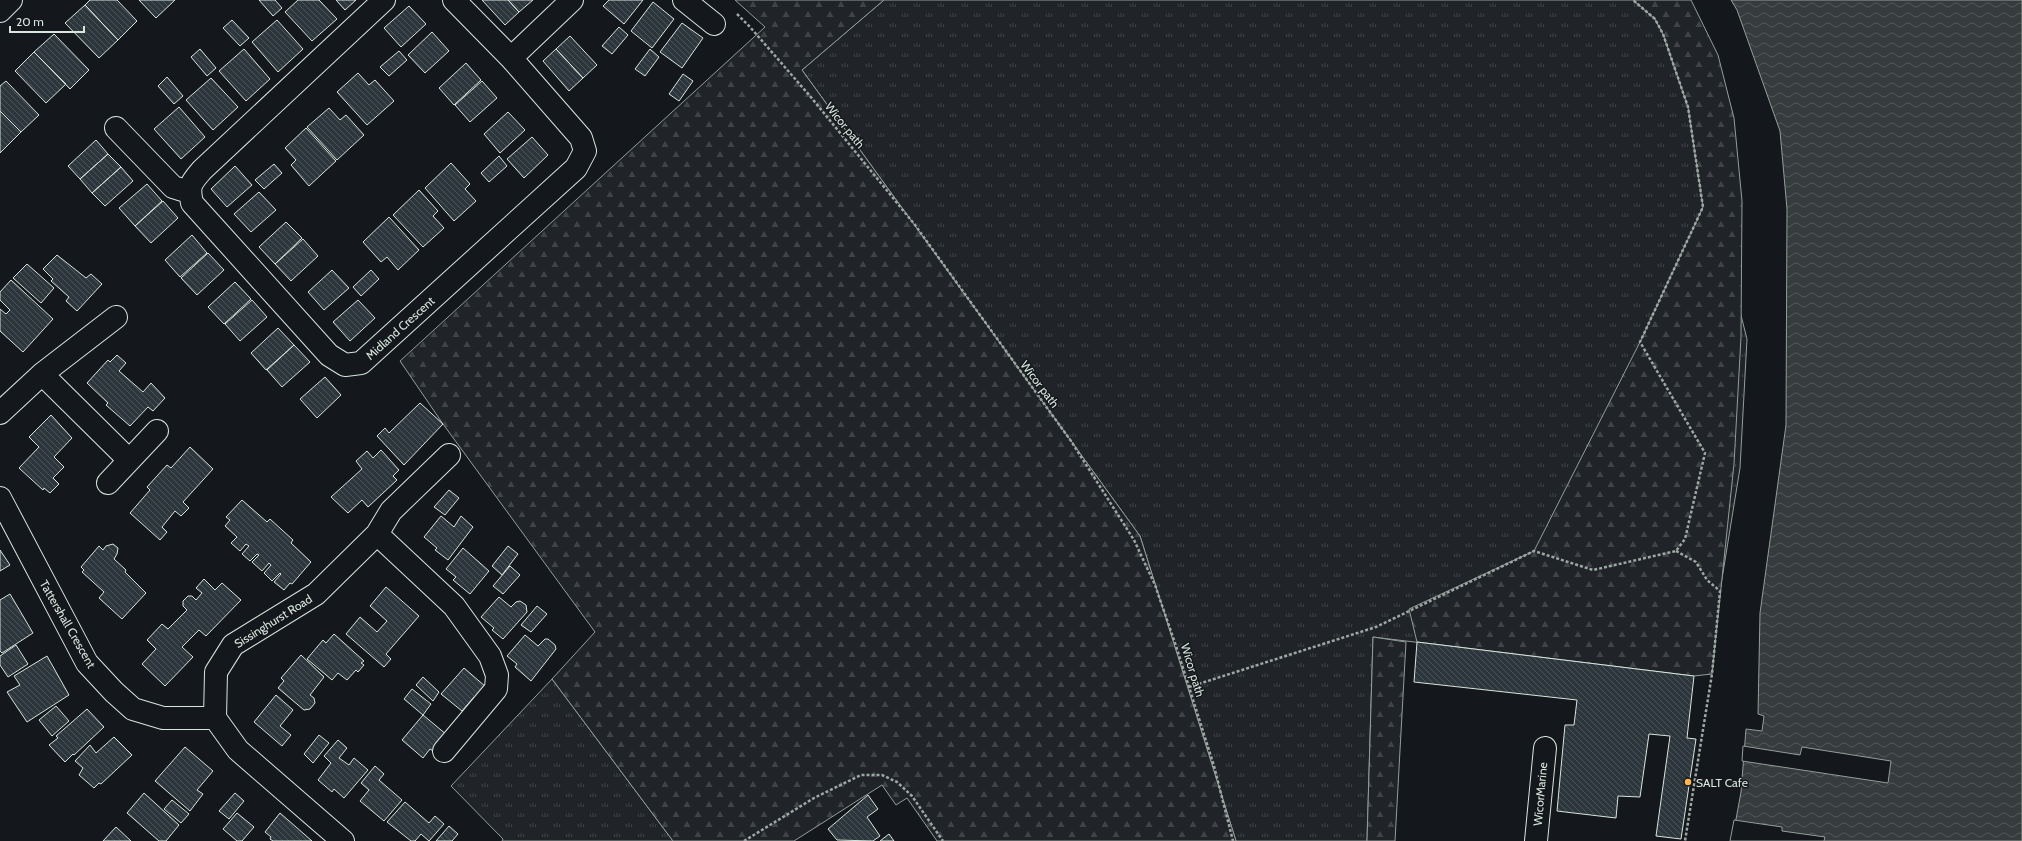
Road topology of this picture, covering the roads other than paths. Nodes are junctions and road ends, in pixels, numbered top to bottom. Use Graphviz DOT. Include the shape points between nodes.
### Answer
graph roads {
  1 [pos="12,0"];
  2 [pos="384,0"];
  3 [pos="454,0"];
  4 [pos="572,0"];
  5 [pos="684,0"];
  6 [pos="0,11"];
  7 [pos="714,24"];
  8 [pos="511,58"];
  9 [pos="116,128"];
  10 [pos="189,192"];
  11 [pos="116,317"];
  12 [pos="42,374"];
  13 [pos="0,413"];
  14 [pos="158,431"];
  15 [pos="449,455"];
  16 [pos="129,460"];
  17 [pos="108,483"];
  18 [pos="0,498"];
  19 [pos="377,534"];
  20 [pos="215,718"];
  21 [pos="1544,748"];
  22 [pos="444,751"];
  23 [pos="343,841"];
  24 [pos="1536,841"];
  1 -- 6 [label="street"];
  2 -- 10 [label="street" via="202,170 190,184"];
  3 -- 8 [label="street, Midland Crescent"];
  4 -- 8 [label="street"];
  5 -- 7 [label="street"];
  8 -- 10 [label="street, Midland Crescent" via="581,138 585,151 576,168 361,362 345,365 330,355 192,204"];
  9 -- 10 [label="street" via="173,187"];
  11 -- 12 [label="street"];
  12 -- 13 [label="street"];
  12 -- 16 [label="street"];
  14 -- 16 [label="street"];
  15 -- 19 [label="street, Sissinghurst Road" via="391,511"];
  16 -- 17 [label="street"];
  18 -- 20 [label="street, Tattershall Crescent" via="87,663 114,692 133,709 163,718"];
  19 -- 20 [label="street, Sissinghurst Road" via="316,594 233,644 216,672"];
  19 -- 22 [label="street" via="454,606 490,656 497,675 496,689"];
  20 -- 23 [label="street" via="238,750"];
  21 -- 24 [label="street, WicorMarine"];
}
